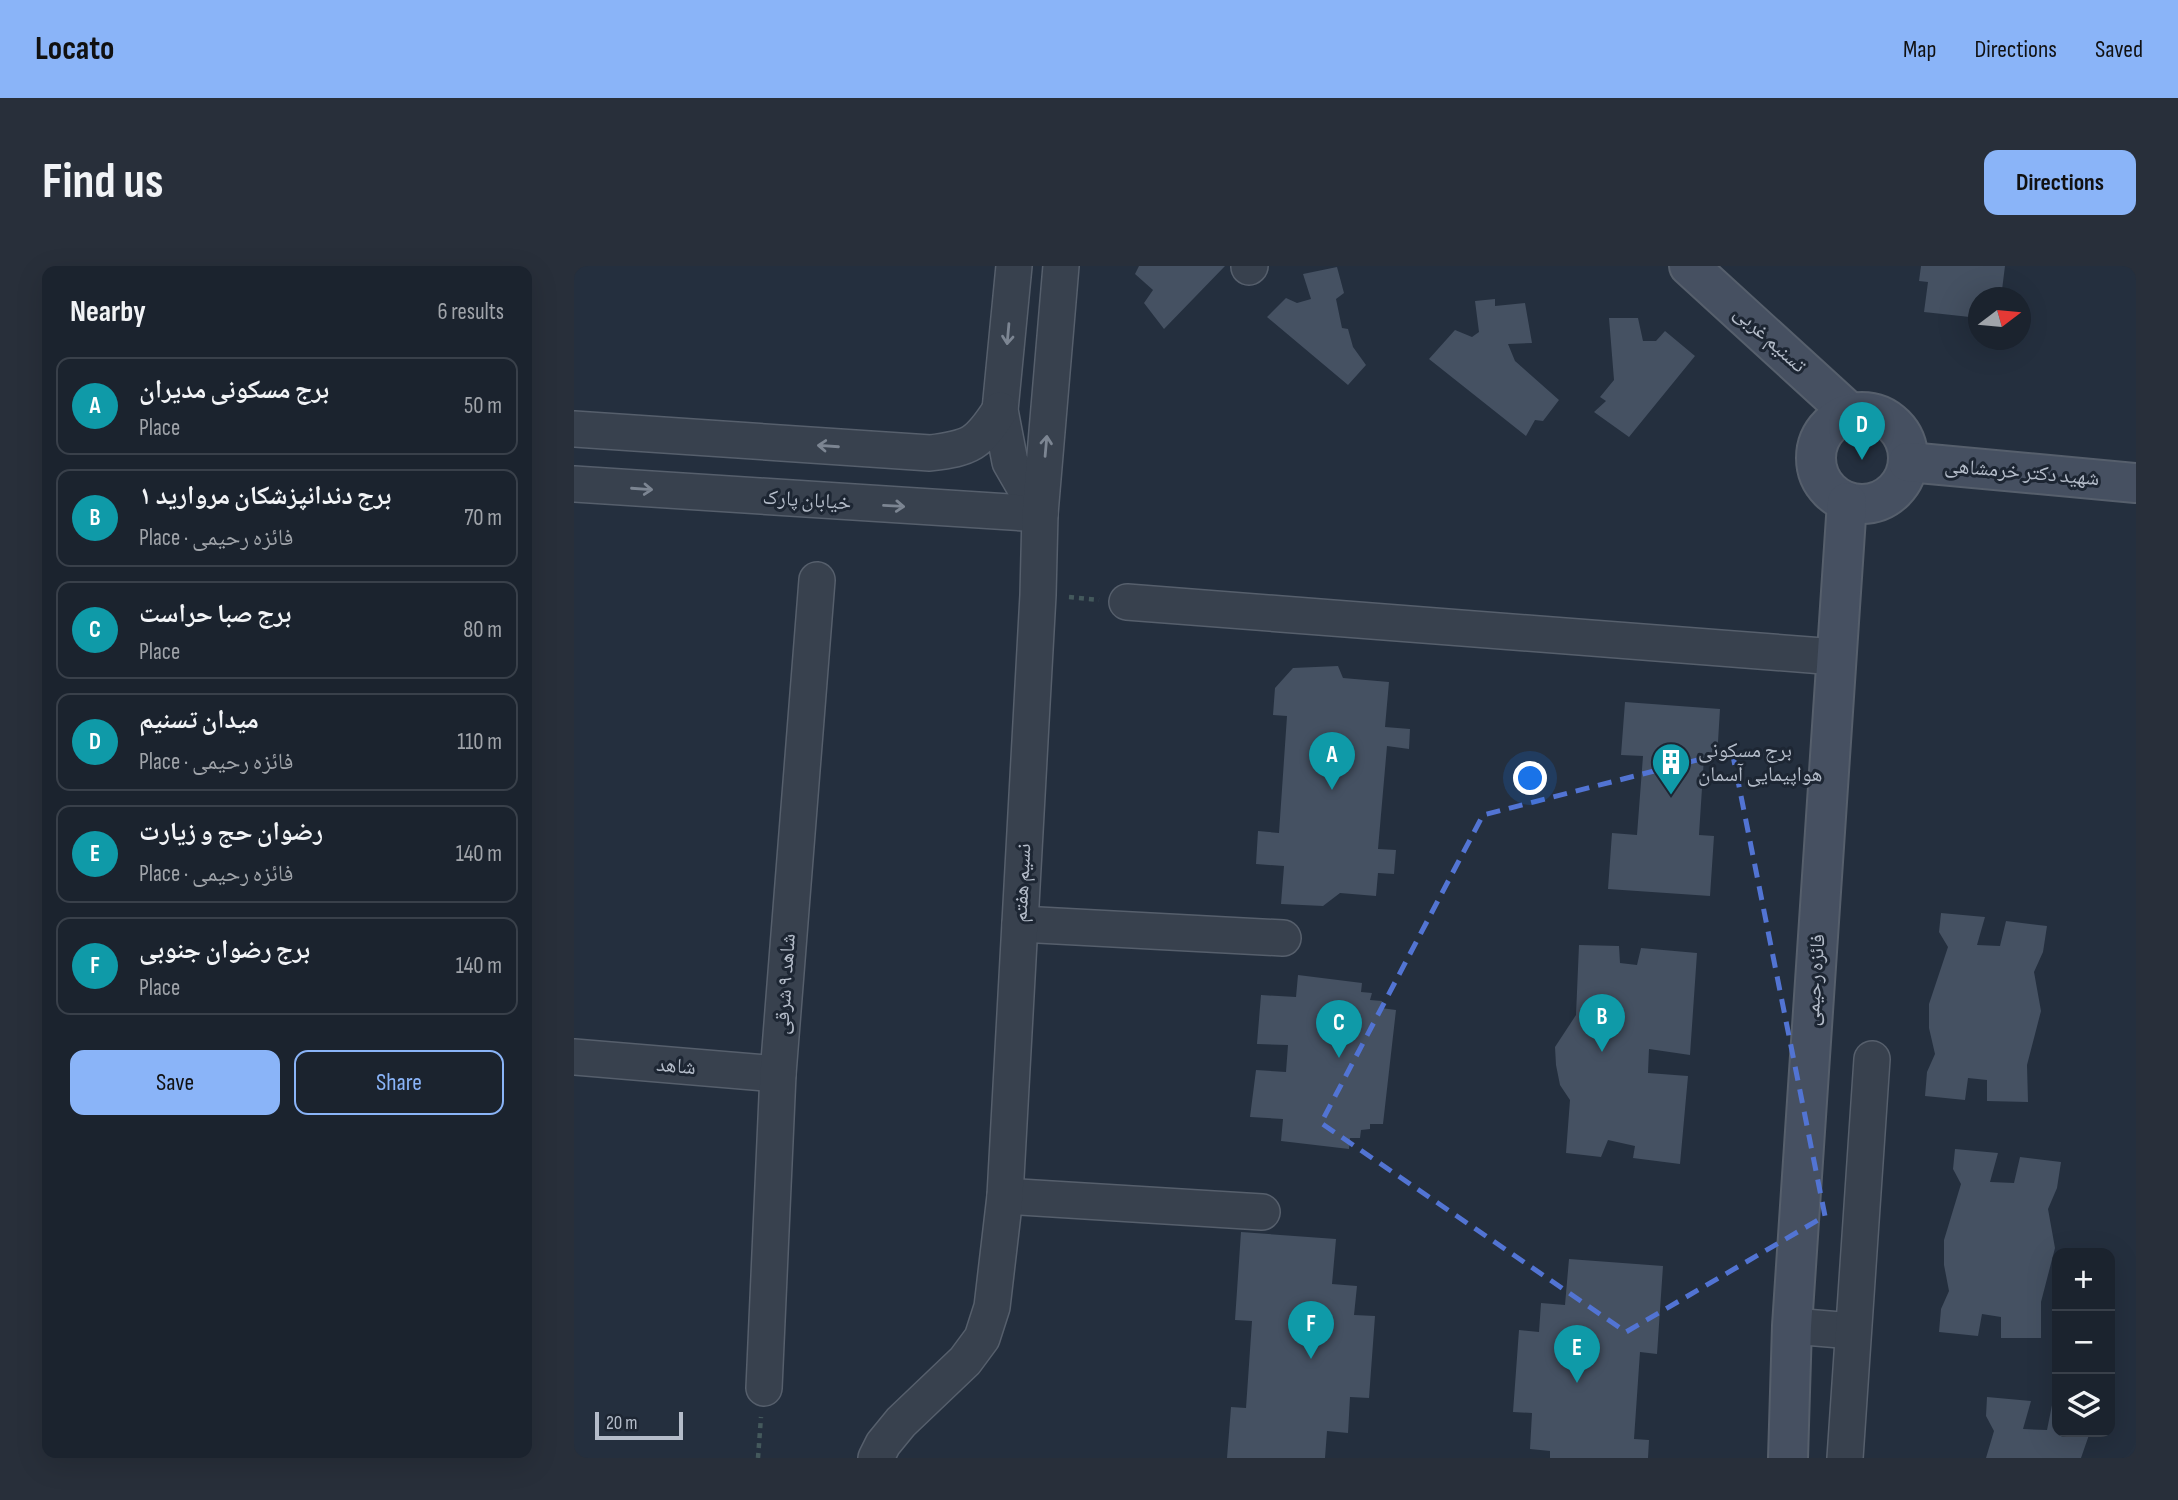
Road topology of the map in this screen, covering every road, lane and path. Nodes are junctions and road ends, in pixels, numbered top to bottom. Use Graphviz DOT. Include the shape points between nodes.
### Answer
graph roads {
  1 [pos="1014,266"];
  2 [pos="1061,266"];
  3 [pos="1689,266"];
  4 [pos="1000,410"];
  5 [pos="1850,412"];
  6 [pos="574,429"];
  7 [pos="1908,462"];
  8 [pos="2136,482"];
  9 [pos="574,484"];
  10 [pos="1847,502"];
  11 [pos="1040,514"];
  12 [pos="817,580"];
  13 [pos="1038,595"];
  14 [pos="1127,602"];
  15 [pos="1836,657"];
  16 [pos="1020,924"];
  17 [pos="1283,938"];
  18 [pos="574,1057"];
  19 [pos="1872,1059"];
  20 [pos="778,1074"];
  21 [pos="1005,1196"];
  22 [pos="1262,1212"];
  23 [pos="1792,1326"];
  24 [pos="1853,1331"];
  25 [pos="764,1388"];
  26 [pos="758,1458"];
  27 [pos="876,1458"];
  28 [pos="1788,1458"];
  29 [pos="1845,1458"];
  1 -- 4 [label="street, one-way"];
  11 -- 2 [label="street, نسیم هفتم, one-way"];
  3 -- 5 [label="street, تسنیم غربی"];
  4 -- 6 [label="street, one-way" via="984,435 961,450 930,453"];
  4 -- 11 [label="street" via="1010,461"];
  5 -- 7 [label="street" via="1880,414 1892,422 1905,441"];
  5 -- 10 [label="street" via="1825,429 1815,457 1824,485"];
  7 -- 8 [label="street, شهید دکتر خرمشاهی"];
  7 -- 10 [label="street" via="1905,476 1887,498 1860,505"];
  9 -- 11 [label="street, خیابان پارک, one-way"];
  10 -- 15 [label="street, فائزه رحیمی"];
  11 -- 13 [label="street, نسیم هفتم"];
  12 -- 20 [label="street, شاهد ۹ شرقی"];
  13 -- 14 [label="path"];
  13 -- 16 [label="street, نسیم هفتم"];
  14 -- 15 [label="street"];
  15 -- 23 [label="street, فائزه رحیمی"];
  16 -- 17 [label="street"];
  16 -- 21 [label="street, نسیم هفتم"];
  18 -- 20 [label="street, شاهد"];
  19 -- 24 [label="street"];
  20 -- 25 [label="street, شاهد ۹ شرقی"];
  21 -- 22 [label="street"];
  21 -- 27 [label="street, نسیم هفتم" via="992,1307 982,1338 965,1361 901,1422"];
  23 -- 24 [label="street"];
  23 -- 28 [label="street, فائزه رحیمی"];
  24 -- 29 [label="street"];
  25 -- 26 [label="path"];
}
